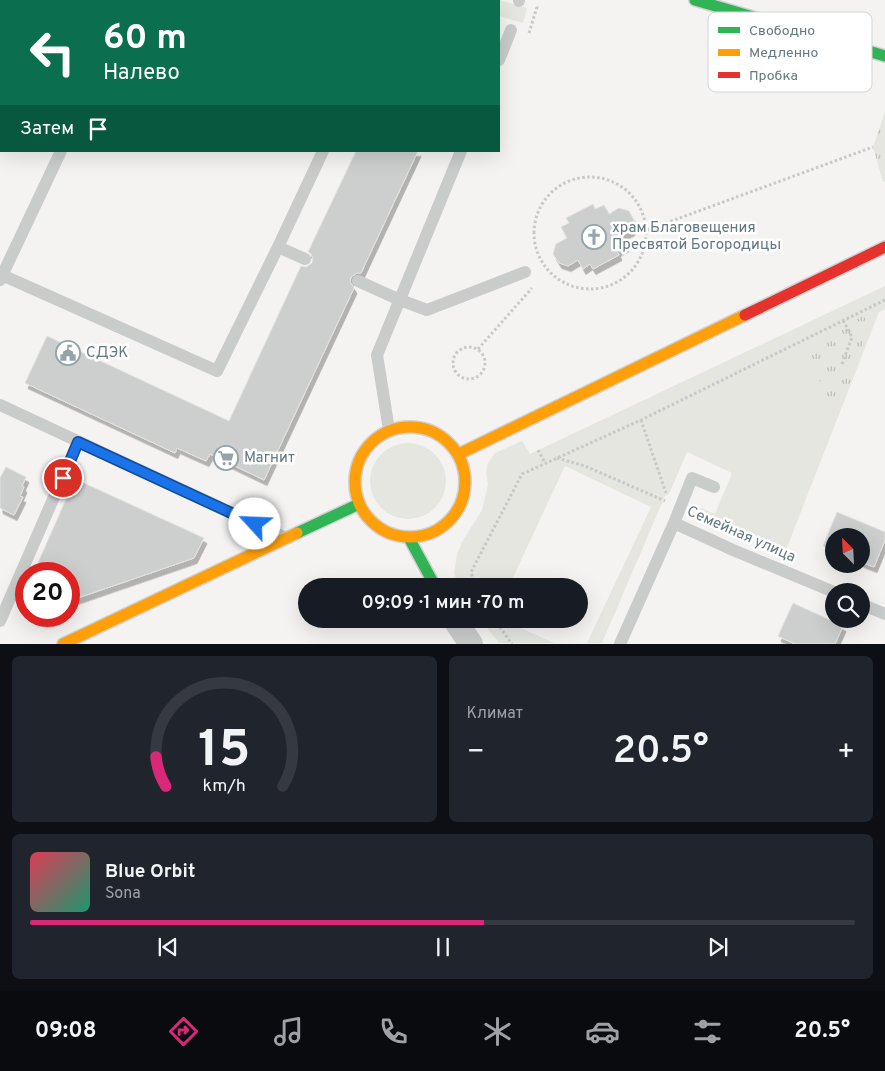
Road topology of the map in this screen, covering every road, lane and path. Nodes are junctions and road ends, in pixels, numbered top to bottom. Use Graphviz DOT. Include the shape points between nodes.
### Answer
graph roads {
  1 [pos="696,0"];
  2 [pos="736,12"];
  3 [pos="511,30"];
  4 [pos="872,52"];
  5 [pos="885,56"];
  6 [pos="500,58"];
  7 [pos="873,147"];
  8 [pos="61,152"];
  9 [pos="323,152"];
  10 [pos="461,152"];
  11 [pos="647,230"];
  12 [pos="278,247"];
  13 [pos="885,247"];
  14 [pos="305,259"];
  15 [pos="525,272"];
  16 [pos="1,278"];
  17 [pos="358,281"];
  18 [pos="535,285"];
  19 [pos="400,300"];
  20 [pos="885,300"];
  21 [pos="843,320"];
  22 [pos="478,350"];
  23 [pos="842,364"];
  24 [pos="0,405"];
  25 [pos="641,420"];
  26 [pos="389,430"];
  27 [pos="78,442"];
  28 [pos="538,450"];
  29 [pos="459,454"];
  30 [pos="556,458"];
  31 [pos="546,463"];
  32 [pos="714,487"];
  33 [pos="359,504"];
  34 [pos="674,523"];
  35 [pos="409,538"];
  36 [pos="286,539"];
  37 [pos="431,578"];
  38 [pos="473,578"];
  39 [pos="825,588"];
  40 [pos="870,608"];
  41 [pos="885,614"];
  42 [pos="0,621"];
  43 [pos="460,628"];
  44 [pos="500,628"];
  45 [pos="63,644"];
  46 [pos="471,644"];
  47 [pos="512,644"];
  48 [pos="620,644"];
  1 -- 2 [label="street"];
  3 -- 6 [label="lane"];
  4 -- 5 [label="street"];
  7 -- 11 [label="path"];
  8 -- 16 [label="lane"];
  9 -- 12 [label="lane"];
  10 -- 19 [label="lane"];
  11 -- 11 [label="path" via="642,210 631,193 604,178 584,176 555,188 542,202 534,220 533,240 548,271 563,283 587,290 606,287 624,278 637,265 645,247"];
  12 -- 14 [label="lane"];
  12 -- 16 [label="lane" via="217,371"];
  13 -- 29 [label="street"];
  15 -- 19 [label="lane" via="427,310"];
  17 -- 19 [label="lane"];
  18 -- 22 [label="path"];
  19 -- 26 [label="lane" via="377,355"];
  20 -- 21 [label="path"];
  21 -- 23 [label="path" via="852,337"];
  21 -- 25 [label="path"];
  22 -- 22 [label="path" via="463,348 455,355 453,365 462,378 472,378 484,368 484,358"];
  24 -- 27 [label="lane"];
  25 -- 30 [label="path"];
  25 -- 30 [label="path" via="668,498 666,501 585,466"];
  26 -- 29 [label="street" via="409,426 430,429 448,440"];
  26 -- 33 [label="street" via="370,442 358,461 354,483"];
  27 -- 36 [label="lane"];
  27 -- 42 [label="lane"];
  28 -- 31 [label="path"];
  29 -- 35 [label="street" via="466,477 464,498 454,517 434,533"];
  30 -- 31 [label="path"];
  31 -- 38 [label="path" via="522,474 471,572"];
  32 -- 34 [label="lane" via="692,478"];
  33 -- 35 [label="street" via="367,518 379,528"];
  33 -- 36 [label="street"];
  34 -- 39 [label="lane, Семейная улица"];
  34 -- 48 [label="lane, Семейная улица"];
  35 -- 37 [label="street"];
  36 -- 45 [label="street"];
  40 -- 41 [label="lane"];
  43 -- 46 [label="street"];
  44 -- 47 [label="path"];
}
